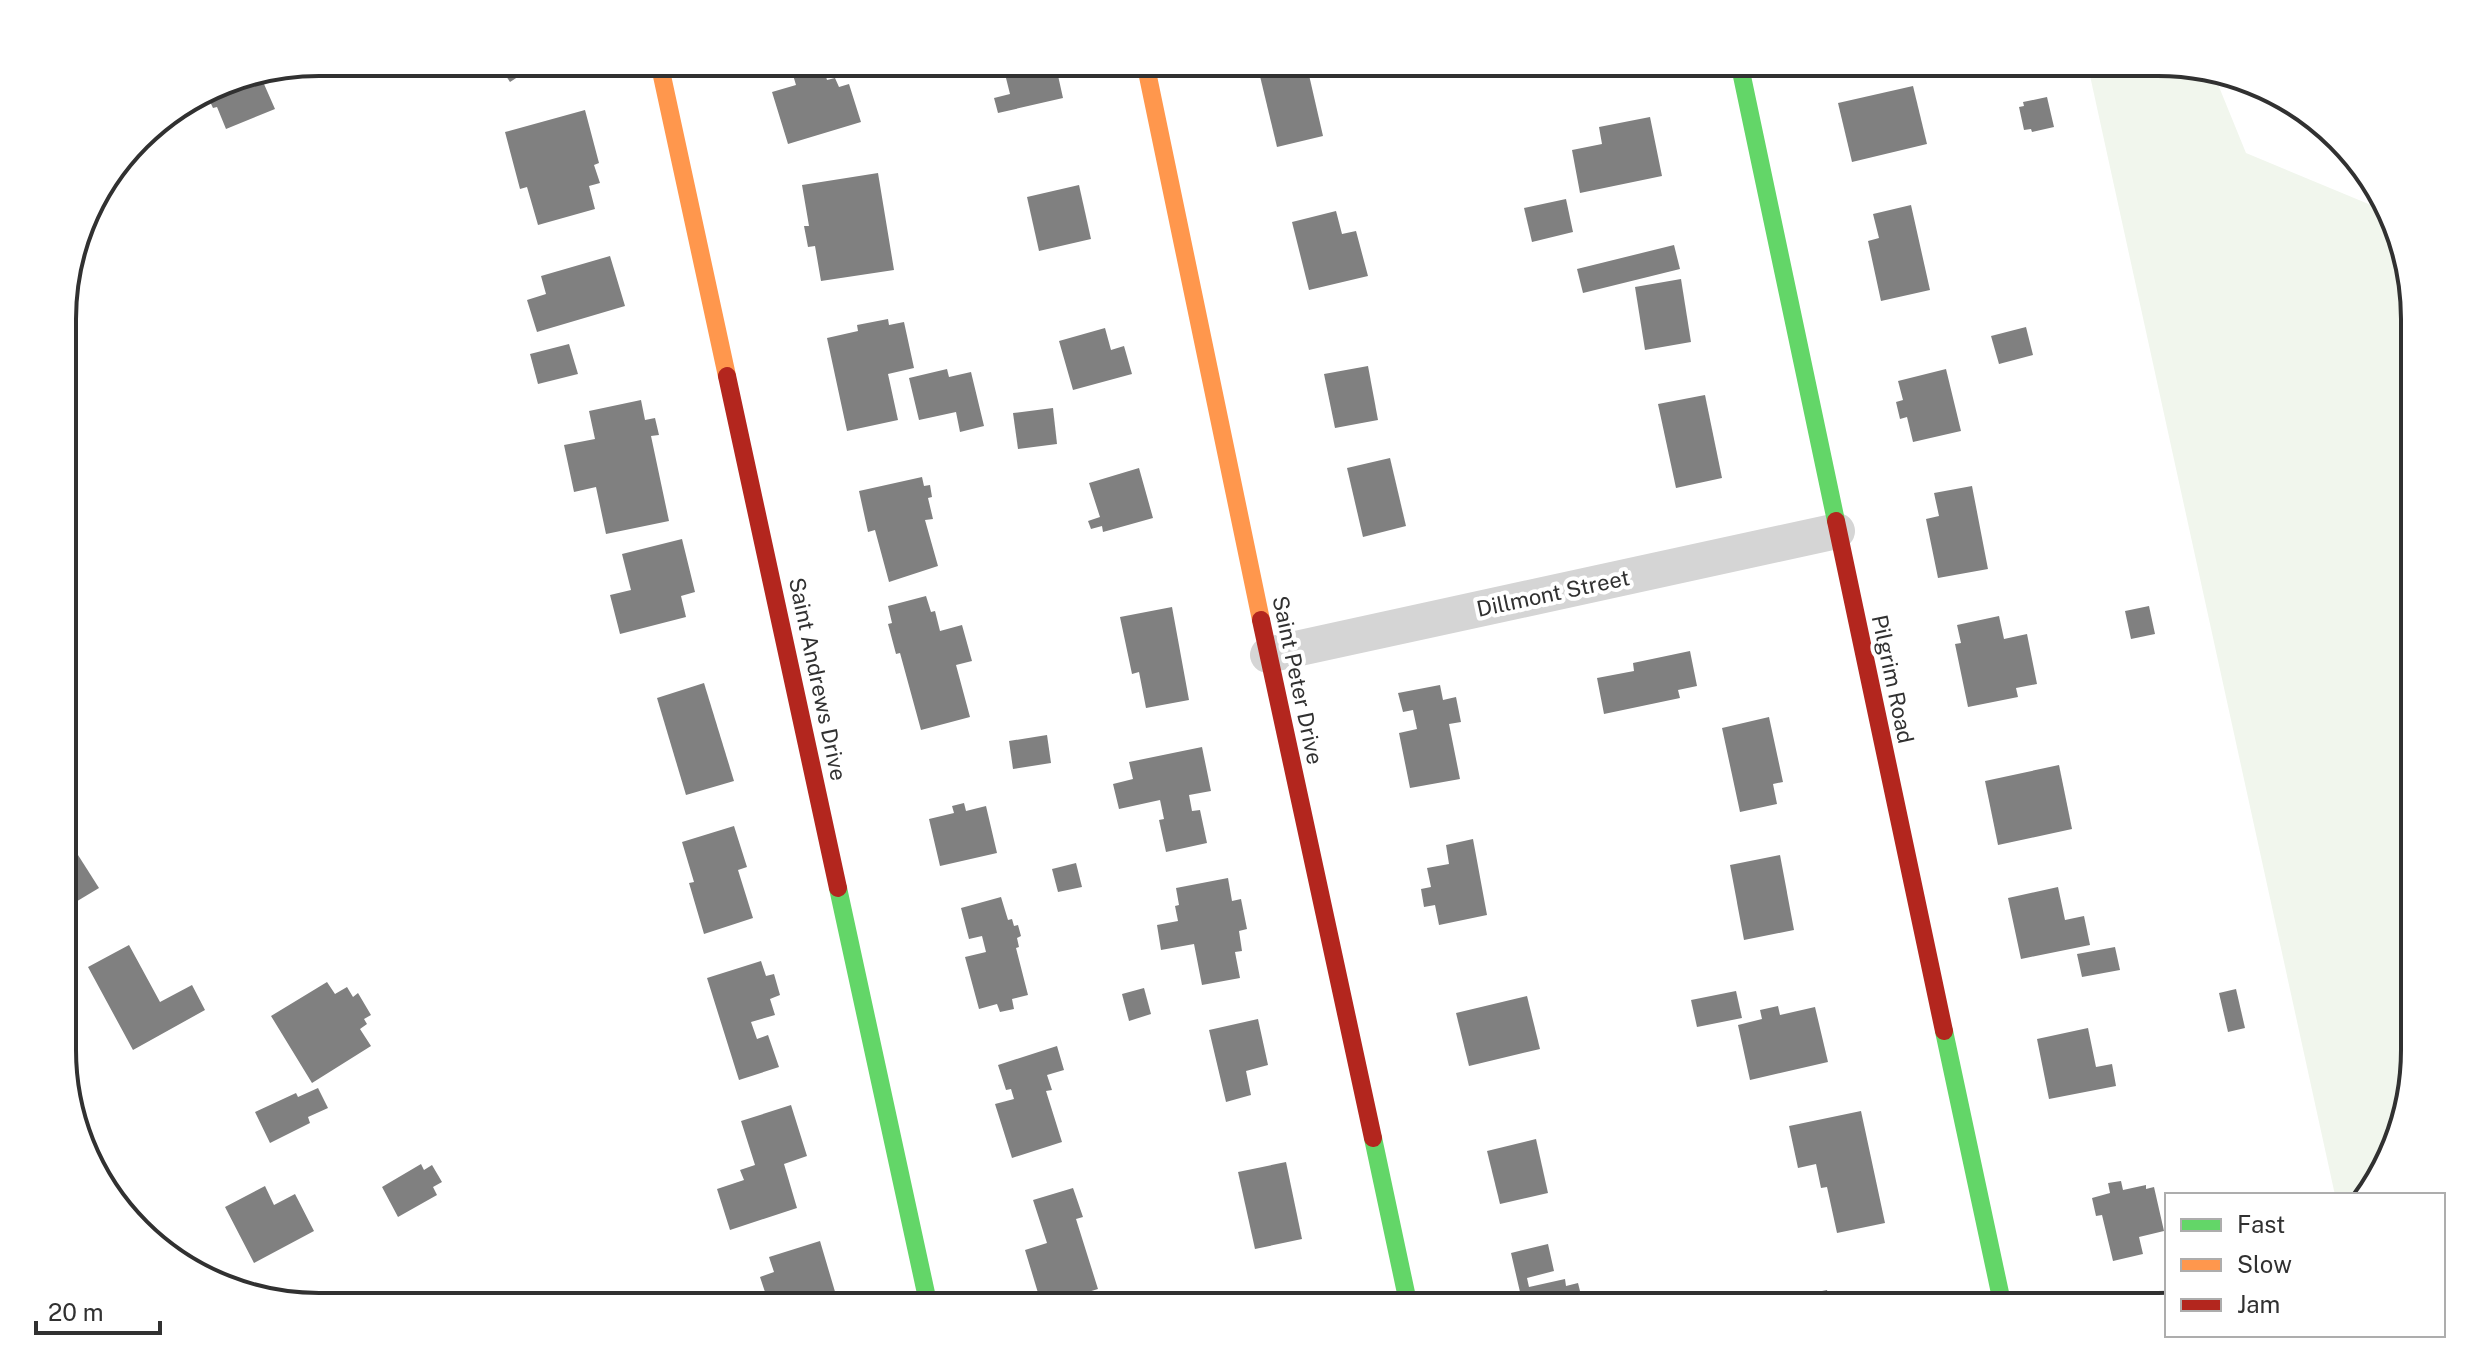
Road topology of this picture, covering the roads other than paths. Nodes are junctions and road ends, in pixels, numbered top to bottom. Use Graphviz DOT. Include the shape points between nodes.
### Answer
graph roads {
  1 [pos="662,76"];
  2 [pos="1148,76"];
  3 [pos="1742,76"];
  4 [pos="1837,531"];
  5 [pos="1268,655"];
  6 [pos="1406,1292"];
  7 [pos="2000,1292"];
  8 [pos="926,1293"];
  1 -- 8 [label="street, Saint Andrews Drive"];
  2 -- 5 [label="street, Saint Peter Drive"];
  3 -- 4 [label="street, Pilgrim Road"];
  4 -- 5 [label="street, Dillmont Street"];
  4 -- 7 [label="street, Pilgrim Road"];
  5 -- 6 [label="street, Saint Peter Drive"];
}
